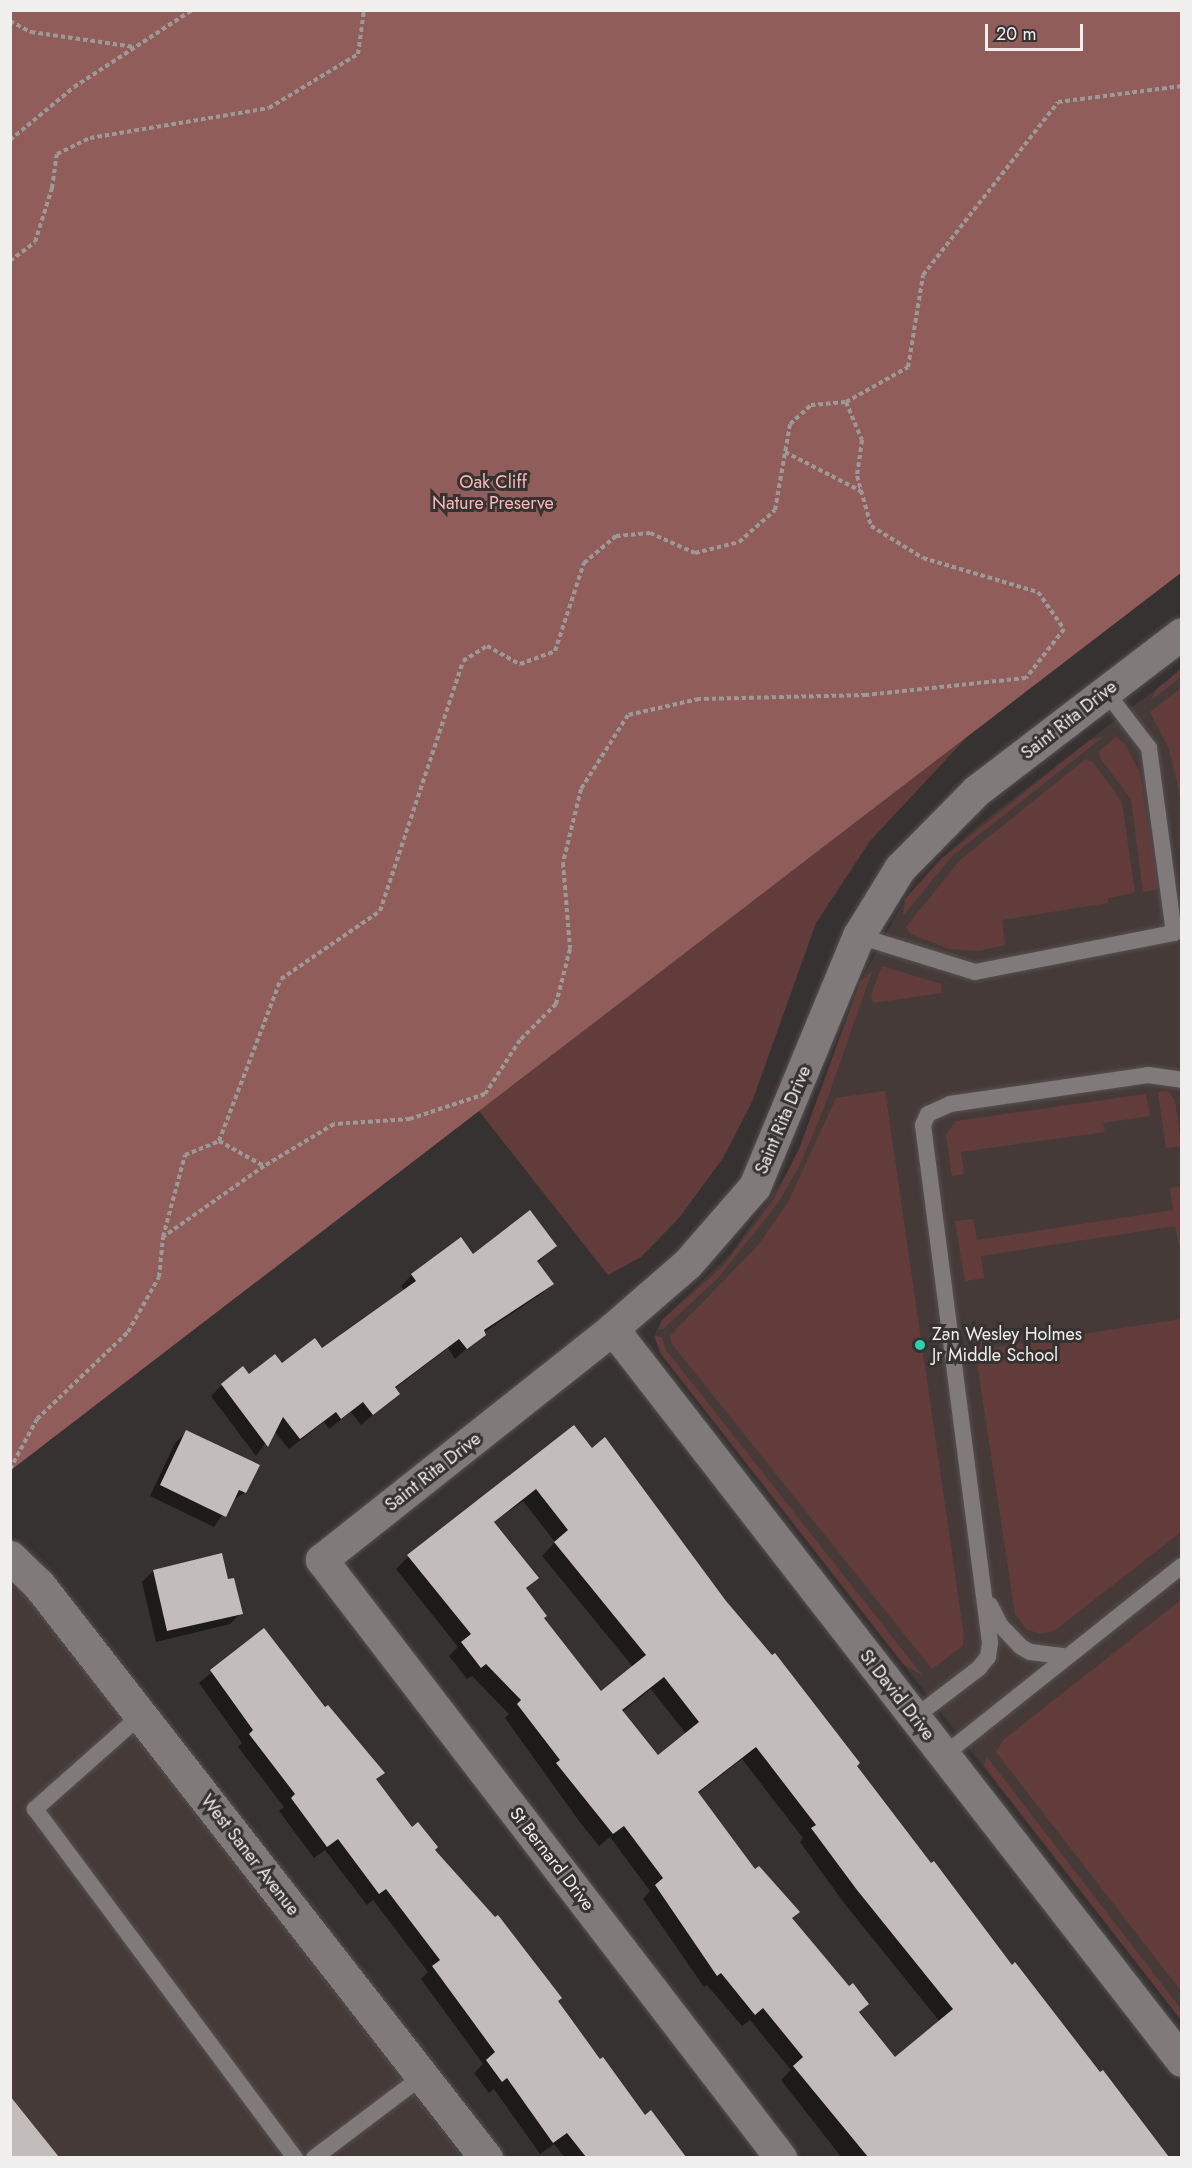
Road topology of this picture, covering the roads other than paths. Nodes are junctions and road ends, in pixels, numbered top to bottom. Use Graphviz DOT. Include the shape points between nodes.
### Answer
graph roads {
  1 [pos="1182,634"];
  2 [pos="1106,692"];
  3 [pos="859,936"];
  4 [pos="1182,1080"];
  5 [pos="613,1329"];
  6 [pos="10,1557"];
  7 [pos="322,1560"];
  8 [pos="1182,1566"];
  9 [pos="986,1592"];
  10 [pos="1064,1656"];
  11 [pos="141,1715"];
  12 [pos="915,1718"];
  13 [pos="944,1755"];
  14 [pos="1182,2061"];
  15 [pos="423,2076"];
  16 [pos="295,2157"];
  17 [pos="314,2157"];
  18 [pos="486,2157"];
  19 [pos="781,2157"];
  1 -- 2 [label="street, Saint Rita Drive"];
  2 -- 3 [label="street, Saint Rita Drive" via="977,791 900,869"];
  2 -- 3 [label="lane" via="1149,748 1174,933 975,972"];
  3 -- 5 [label="street, Saint Rita Drive" via="754,1187 688,1264"];
  4 -- 9 [label="lane" via="1149,1075 950,1104 928,1114 923,1125"];
  5 -- 7 [label="street, Saint Rita Drive"];
  5 -- 12 [label="street, St David Drive"];
  6 -- 11 [label="street, West Saner Avenue" via="39,1585"];
  7 -- 19 [label="street, St Bernard Drive"];
  8 -- 10 [label="lane"];
  9 -- 10 [label="lane" via="1000,1624 1021,1647 1030,1652"];
  9 -- 12 [label="lane" via="988,1657"];
  10 -- 13 [label="lane"];
  11 -- 15 [label="street, West Saner Avenue"];
  11 -- 16 [label="lane" via="35,1809"];
  12 -- 13 [label="street, St David Drive"];
  13 -- 14 [label="street, St David Drive"];
  15 -- 17 [label="lane"];
  15 -- 18 [label="street, West Saner Avenue"];
}
